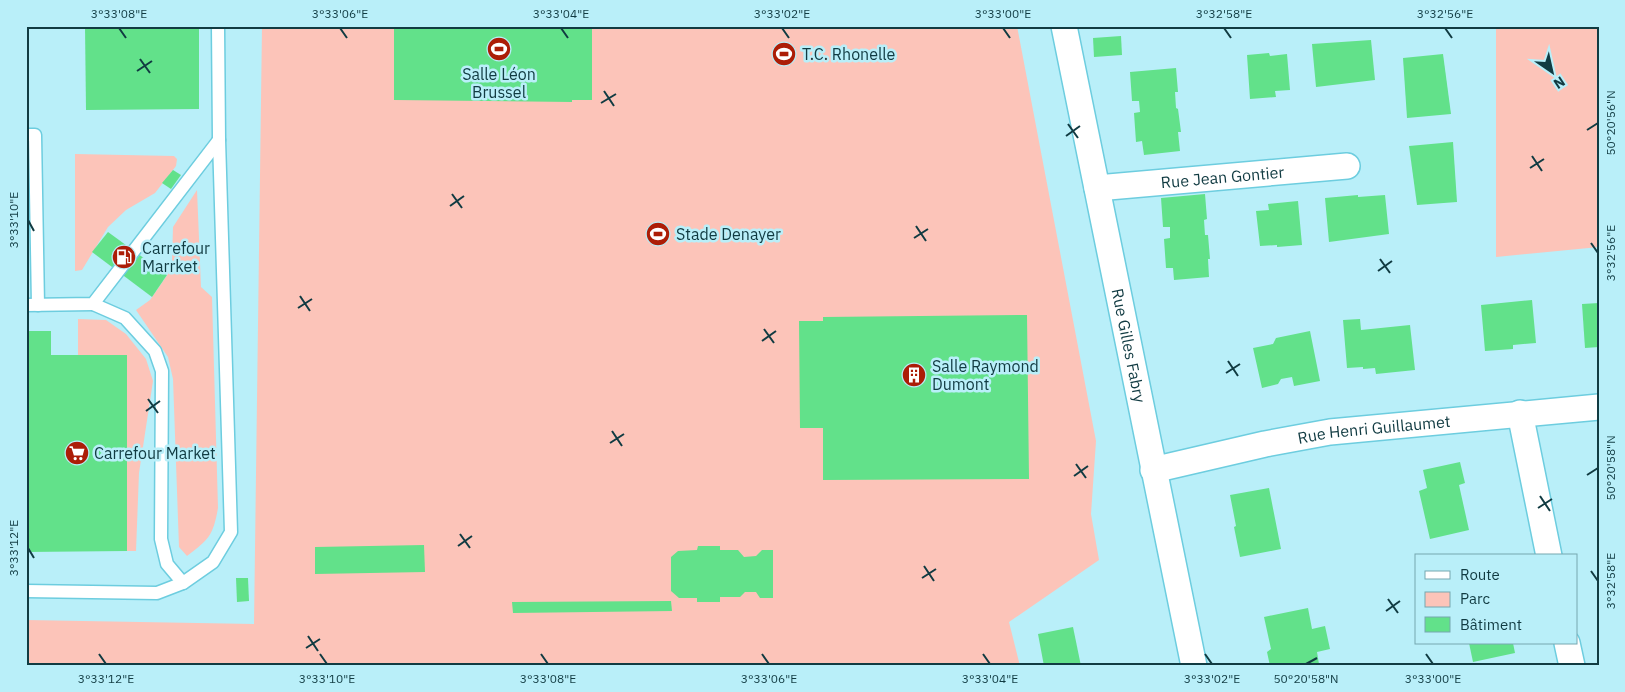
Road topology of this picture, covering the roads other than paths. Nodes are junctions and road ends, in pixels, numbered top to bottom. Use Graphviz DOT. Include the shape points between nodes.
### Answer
graph roads {
  1 [pos="218,26"];
  2 [pos="1064,26"];
  3 [pos="26,134"];
  4 [pos="219,140"];
  5 [pos="1347,166"];
  6 [pos="1098,188"];
  7 [pos="93,304"];
  8 [pos="32,305"];
  9 [pos="1599,407"];
  10 [pos="1520,413"];
  11 [pos="1153,470"];
  12 [pos="1549,554"];
  13 [pos="183,583"];
  14 [pos="26,591"];
  15 [pos="1567,644"];
  16 [pos="1194,666"];
  17 [pos="1572,666"];
  1 -- 4 [label="lane"];
  2 -- 6 [label="street, Rue Gilles Fabry"];
  3 -- 8 [label="lane" via="34,135"];
  4 -- 7 [label="lane"];
  4 -- 13 [label="lane" via="231,532 213,562"];
  5 -- 6 [label="street, Rue Jean Gontier"];
  6 -- 11 [label="street, Rue Gilles Fabry"];
  7 -- 8 [label="lane"];
  7 -- 13 [label="lane" via="125,318 155,351 162,371 161,539 167,564"];
  9 -- 10 [label="street, Rue Henri Guillaumet"];
  10 -- 11 [label="street, Rue Henri Guillaumet" via="1330,432"];
  10 -- 12 [label="street"];
  11 -- 16 [label="street, Rue Gilles Fabry"];
  13 -- 14 [label="lane" via="157,593"];
  15 -- 17 [label="street"];
}
